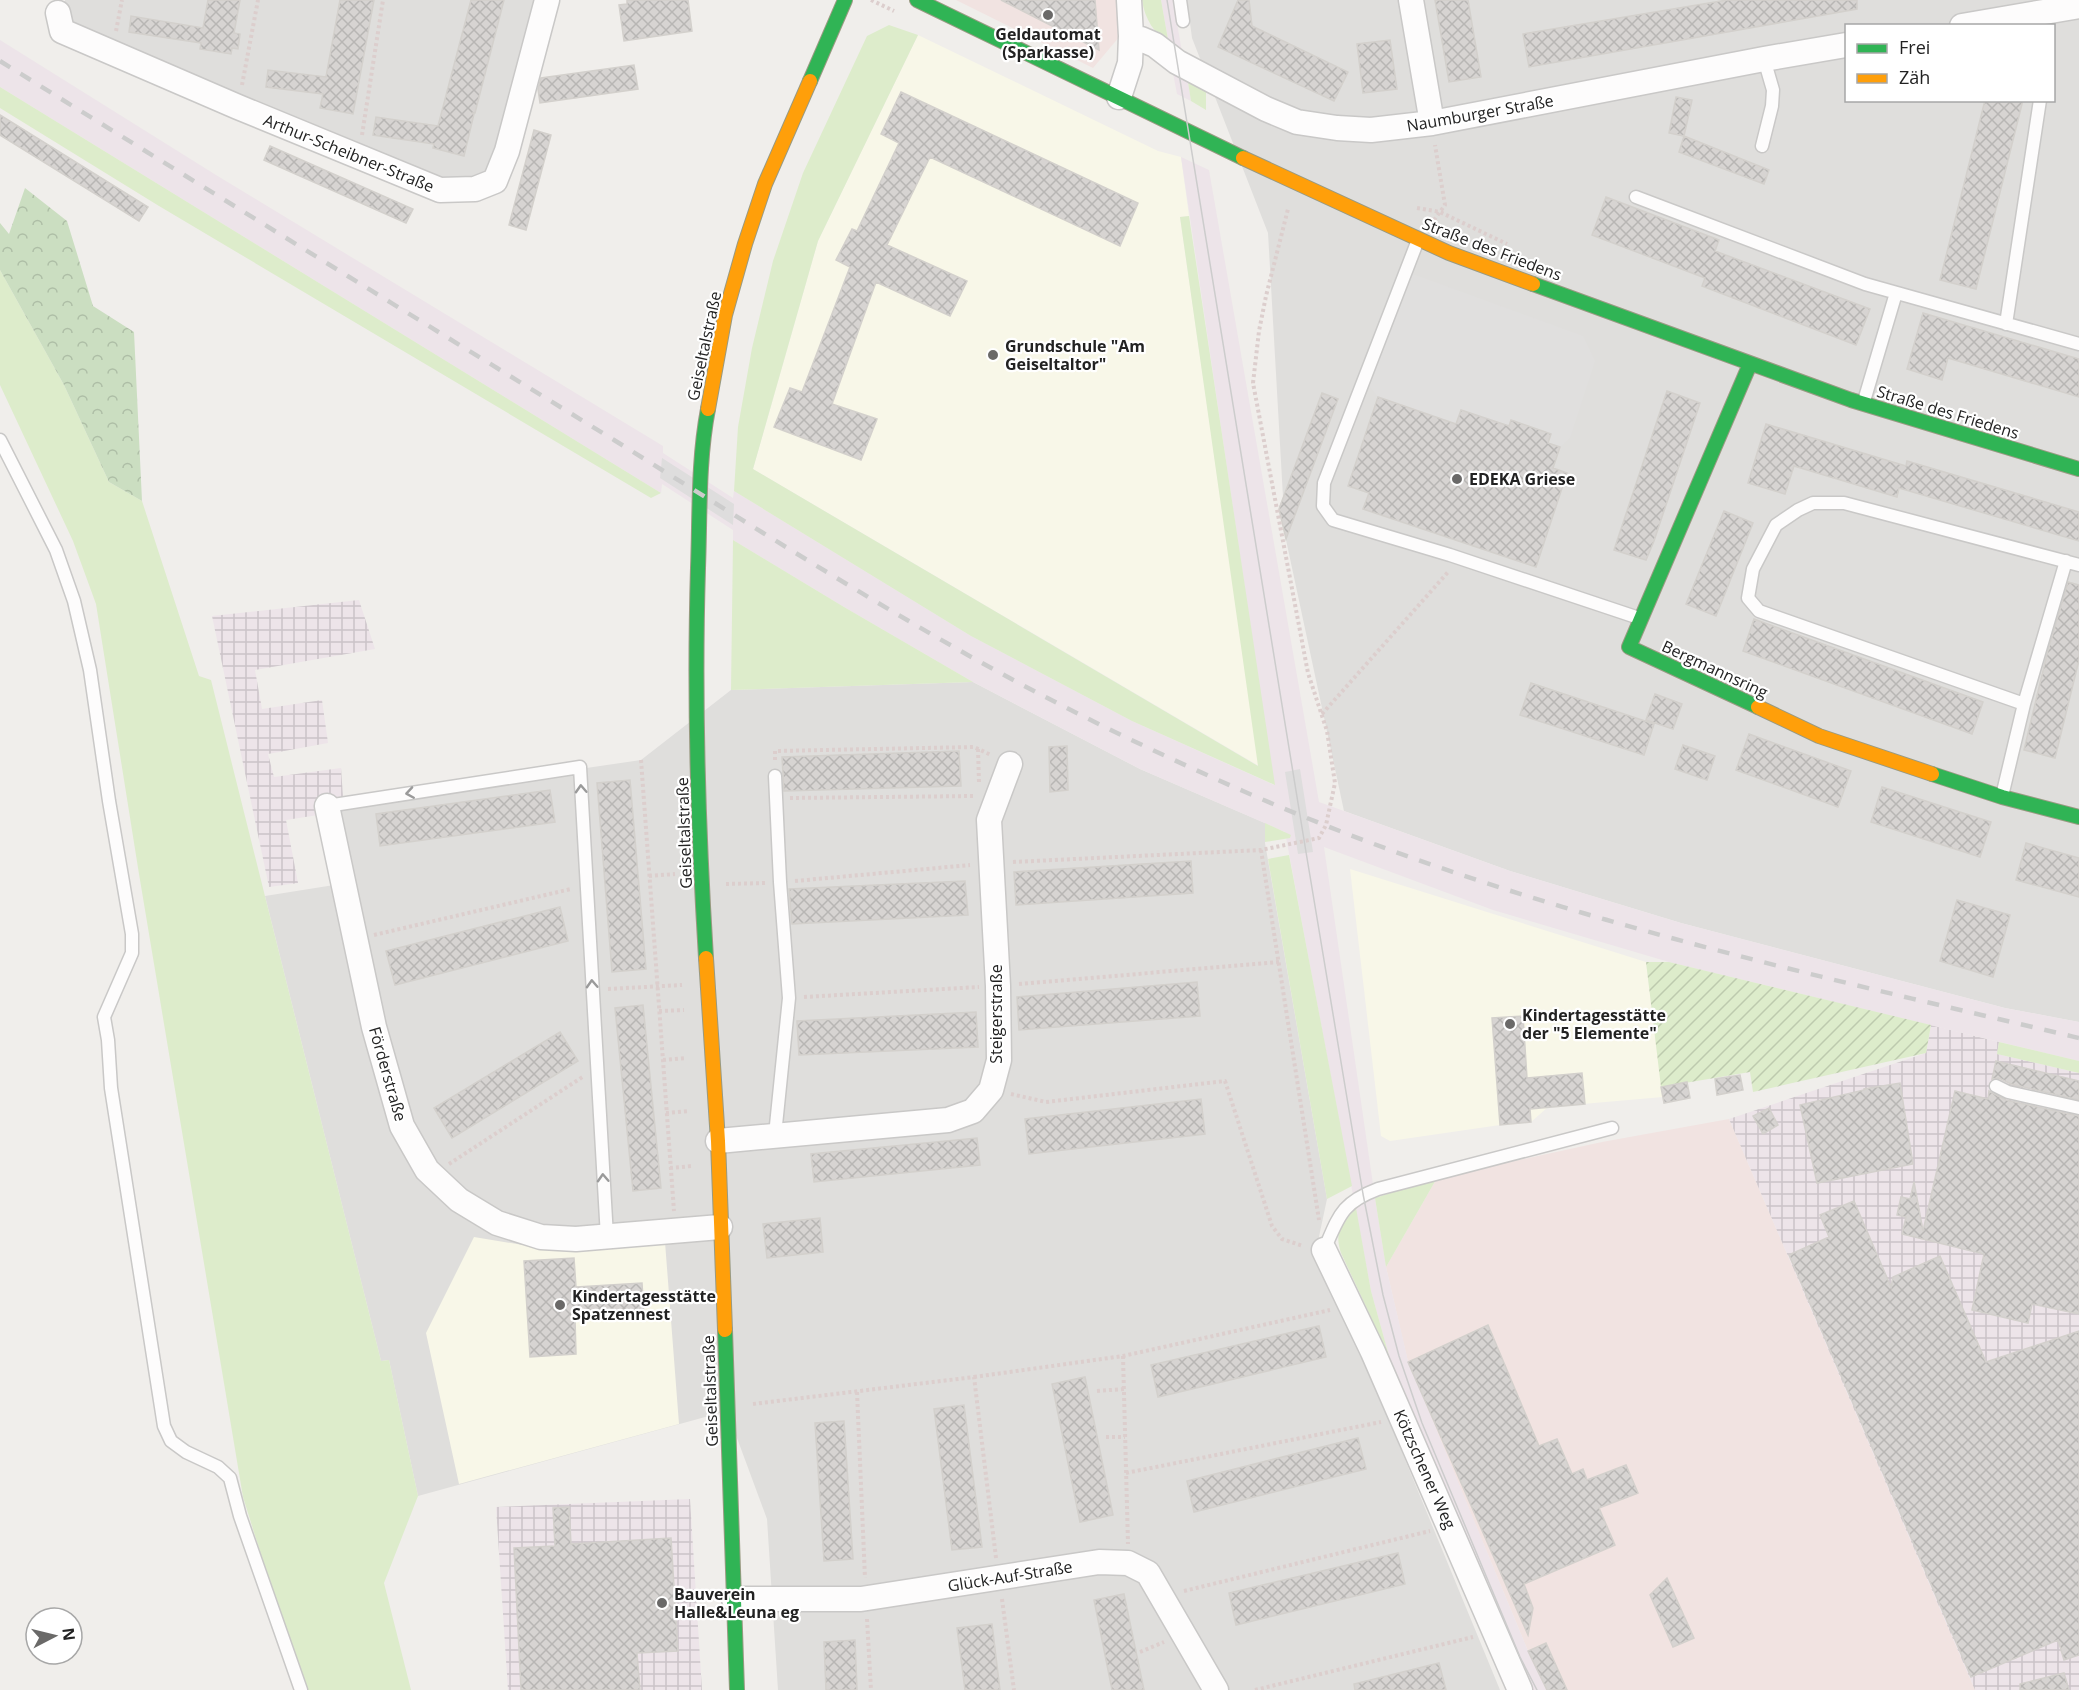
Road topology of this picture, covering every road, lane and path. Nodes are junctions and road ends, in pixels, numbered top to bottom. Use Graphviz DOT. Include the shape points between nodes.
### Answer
graph roads {
  1 [pos="122,0"];
  2 [pos="258,0"];
  3 [pos="383,0"];
  4 [pos="547,0"];
  5 [pos="845,0"];
  6 [pos="873,0"];
  7 [pos="917,0"];
  8 [pos="1129,0"];
  9 [pos="1180,0"];
  10 [pos="1411,0"];
  11 [pos="2079,6"];
  12 [pos="59,7"];
  13 [pos="868,11"];
  14 [pos="2052,18"];
  15 [pos="1183,21"];
  16 [pos="1984,24"];
  17 [pos="1131,39"];
  18 [pos="1845,45"];
  19 [pos="111,52"];
  20 [pos="1764,59"];
  21 [pos="1119,97"];
  22 [pos="2040,102"];
  23 [pos="238,107"];
  24 [pos="1432,123"];
  25 [pos="1762,146"];
  26 [pos="359,157"];
  27 [pos="1296,183"];
  28 [pos="1636,197"];
  29 [pos="1409,206"];
  30 [pos="1440,212"];
  31 [pos="1419,239"];
  32 [pos="1510,246"];
  33 [pos="1896,293"];
  34 [pos="2006,324"];
  35 [pos="2079,344"];
  36 [pos="1750,364"];
  37 [pos="1863,403"];
  38 [pos="0,440"];
  39 [pos="2079,469"];
  40 [pos="1460,559"];
  41 [pos="2066,561"];
  42 [pos="2079,565"];
  43 [pos="1642,619"];
  44 [pos="2024,704"];
  45 [pos="1322,714"];
  46 [pos="978,749"];
  47 [pos="641,760"];
  48 [pos="1011,764"];
  49 [pos="775,776"];
  50 [pos="979,785"];
  51 [pos="980,796"];
  52 [pos="2002,797"];
  53 [pos="776,798"];
  54 [pos="327,806"];
  55 [pos="2079,818"];
  56 [pos="1261,850"];
  57 [pos="992,863"];
  58 [pos="725,873"];
  59 [pos="676,874"];
  60 [pos="649,876"];
  61 [pos="780,882"];
  62 [pos="587,885"];
  63 [pos="355,939"];
  64 [pos="1279,963"];
  65 [pos="682,985"];
  66 [pos="657,986"];
  67 [pos="998,986"];
  68 [pos="592,989"];
  69 [pos="789,998"];
  70 [pos="684,1010"];
  71 [pos="659,1011"];
  72 [pos="686,1058"];
  73 [pos="663,1060"];
  74 [pos="597,1067"];
  75 [pos="1996,1086"];
  76 [pos="991,1090"];
  77 [pos="2079,1108"];
  78 [pos="689,1111"];
  79 [pos="666,1113"];
  80 [pos="1612,1128"];
  81 [pos="775,1135"];
  82 [pos="718,1141"];
  83 [pos="692,1166"];
  84 [pos="670,1168"];
  85 [pos="432,1175"];
  86 [pos="720,1227"];
  87 [pos="675,1230"];
  88 [pos="607,1237"];
  89 [pos="1324,1250"];
  90 [pos="1351,1305"];
  91 [pos="1123,1356"];
  92 [pos="974,1377"];
  93 [pos="1124,1389"];
  94 [pos="1097,1391"];
  95 [pos="857,1392"];
  96 [pos="753,1393"];
  97 [pos="1402,1418"];
  98 [pos="1106,1437"];
  99 [pos="1125,1437"];
  100 [pos="1126,1473"];
  101 [pos="1450,1526"];
  102 [pos="1128,1563"];
  103 [pos="999,1577"];
  104 [pos="1162,1596"];
  105 [pos="865,1598"];
  106 [pos="734,1599"];
  107 [pos="1495,1632"];
  108 [pos="301,1690"];
  109 [pos="737,1690"];
  110 [pos="871,1690"];
  111 [pos="1014,1690"];
  112 [pos="1216,1690"];
  113 [pos="1255,1690"];
  114 [pos="1520,1690"];
  1 -- 19 [label="path"];
  2 -- 23 [label="path"];
  3 -- 26 [label="path"];
  4 -- 26 [label="street, Arthur-Scheibner-Straße" via="507,151 495,181 475,189 440,190"];
  5 -- 82 [label="street, Geiseltalstraße" via="765,184 745,244 725,315 702,440 697,611 700,860"];
  6 -- 13 [label="path"];
  7 -- 21 [label="street, Straße des Friedens"];
  8 -- 17 [label="street"];
  9 -- 15 [label="lane"];
  10 -- 24 [label="street"];
  11 -- 14 [label="street"];
  12 -- 19 [label="street, Arthur-Scheibner-Straße" via="62,31"];
  14 -- 16 [label="street"];
  17 -- 21 [label="street" via="1130,63"];
  17 -- 24 [label="street, Naumburger Straße" via="1155,45 1177,62 1297,122 1371,130"];
  18 -- 20 [label="street, Naumburger Straße"];
  19 -- 23 [label="street, Arthur-Scheibner-Straße"];
  20 -- 24 [label="street, Naumburger Straße"];
  20 -- 25 [label="lane" via="1773,90"];
  21 -- 27 [label="street, Straße des Friedens"];
  22 -- 34 [label="lane"];
  23 -- 26 [label="street, Arthur-Scheibner-Straße"];
  24 -- 30 [label="path" via="1445,206"];
  27 -- 31 [label="street, Straße des Friedens"];
  27 -- 45 [label="path" via="1266,296 1253,383 1308,673"];
  28 -- 33 [label="lane"];
  29 -- 30 [label="path"];
  30 -- 31 [label="path"];
  30 -- 32 [label="path"];
  31 -- 36 [label="street, Straße des Friedens"];
  31 -- 40 [label="lane" via="1324,483 1323,506 1334,520"];
  33 -- 34 [label="lane"];
  33 -- 37 [label="lane"];
  34 -- 35 [label="lane"];
  36 -- 37 [label="street, Straße des Friedens"];
  36 -- 43 [label="street, Bergmannsring"];
  37 -- 39 [label="street, Straße des Friedens"];
  38 -- 108 [label="lane" via="56,550 74,601 90,670 132,934 132,953 104,1017 111,1088 164,1426 171,1441 218,1467 230,1479"];
  40 -- 43 [label="lane"];
  40 -- 45 [label="path"];
  41 -- 42 [label="lane"];
  41 -- 44 [label="lane"];
  41 -- 44 [label="lane" via="1844,504 1813,503 1776,525 1753,569 1748,598 1759,611"];
  43 -- 52 [label="street, Bergmannsring" via="1629,647 1819,736"];
  44 -- 52 [label="lane"];
  45 -- 56 [label="path" via="1335,783 1326,825 1319,838"];
  46 -- 48 [label="path"];
  46 -- 49 [label="path" via="775,751"];
  46 -- 50 [label="path"];
  47 -- 60 [label="path"];
  48 -- 57 [label="street, Steigerstraße" via="989,820"];
  49 -- 53 [label="lane"];
  51 -- 53 [label="path"];
  52 -- 55 [label="street, Bergmannsring"];
  53 -- 61 [label="lane"];
  62 -- 54 [label="lane, one-way" via="580,766"];
  54 -- 63 [label="street, Förderstraße"];
  56 -- 57 [label="path"];
  56 -- 64 [label="path"];
  57 -- 61 [label="path"];
  57 -- 67 [label="street, Steigerstraße"];
  58 -- 61 [label="path" via="725,885"];
  59 -- 60 [label="path"];
  60 -- 66 [label="path"];
  61 -- 69 [label="lane"];
  62 -- 63 [label="path"];
  68 -- 62 [label="lane, one-way"];
  63 -- 85 [label="street, Förderstraße" via="374,1027 402,1126"];
  64 -- 67 [label="path"];
  64 -- 89 [label="path"];
  65 -- 66 [label="path"];
  66 -- 68 [label="path"];
  66 -- 71 [label="path"];
  67 -- 69 [label="path"];
  67 -- 76 [label="street, Steigerstraße" via="999,1060"];
  68 -- 74 [label="lane"];
  69 -- 81 [label="lane"];
  70 -- 71 [label="path"];
  71 -- 73 [label="path"];
  72 -- 73 [label="path"];
  73 -- 79 [label="path"];
  74 -- 85 [label="path"];
  88 -- 74 [label="lane, one-way"];
  75 -- 77 [label="lane"];
  76 -- 81 [label="street, Steigerstraße" via="973,1111 948,1120"];
  76 -- 89 [label="path" via="1046,1102 1225,1081 1272,1226 1282,1239 1312,1250"];
  78 -- 79 [label="path"];
  79 -- 84 [label="path"];
  80 -- 89 [label="lane" via="1363,1194 1342,1211"];
  81 -- 82 [label="street, Steigerstraße"];
  82 -- 86 [label="street, Geiseltalstraße"];
  83 -- 84 [label="path"];
  84 -- 87 [label="path"];
  85 -- 88 [label="street, Förderstraße" via="459,1200 497,1222 541,1237"];
  86 -- 87 [label="street, Förderstraße"];
  86 -- 106 [label="street, Geiseltalstraße"];
  87 -- 88 [label="street, Förderstraße"];
  89 -- 90 [label="street, Kötzschener Weg"];
  90 -- 91 [label="path"];
  90 -- 97 [label="street, Kötzschener Weg"];
  91 -- 92 [label="path"];
  91 -- 93 [label="path"];
  92 -- 95 [label="path"];
  92 -- 103 [label="path"];
  93 -- 94 [label="path"];
  93 -- 99 [label="path"];
  95 -- 96 [label="path" via="753,1404"];
  95 -- 105 [label="path"];
  97 -- 100 [label="path"];
  97 -- 101 [label="street, Kötzschener Weg"];
  98 -- 99 [label="path"];
  99 -- 100 [label="path"];
  100 -- 102 [label="path"];
  101 -- 104 [label="path"];
  101 -- 107 [label="street, Kötzschener Weg"];
  102 -- 103 [label="street, Glück-Auf-Straße" via="1099,1562"];
  102 -- 104 [label="street" via="1148,1572"];
  103 -- 105 [label="street, Glück-Auf-Straße"];
  103 -- 111 [label="path"];
  104 -- 112 [label="street"];
  105 -- 106 [label="street, Glück-Auf-Straße"];
  105 -- 110 [label="path"];
  106 -- 109 [label="street, Geiseltalstraße"];
  107 -- 113 [label="path"];
  107 -- 114 [label="street, Kötzschener Weg"];
}
